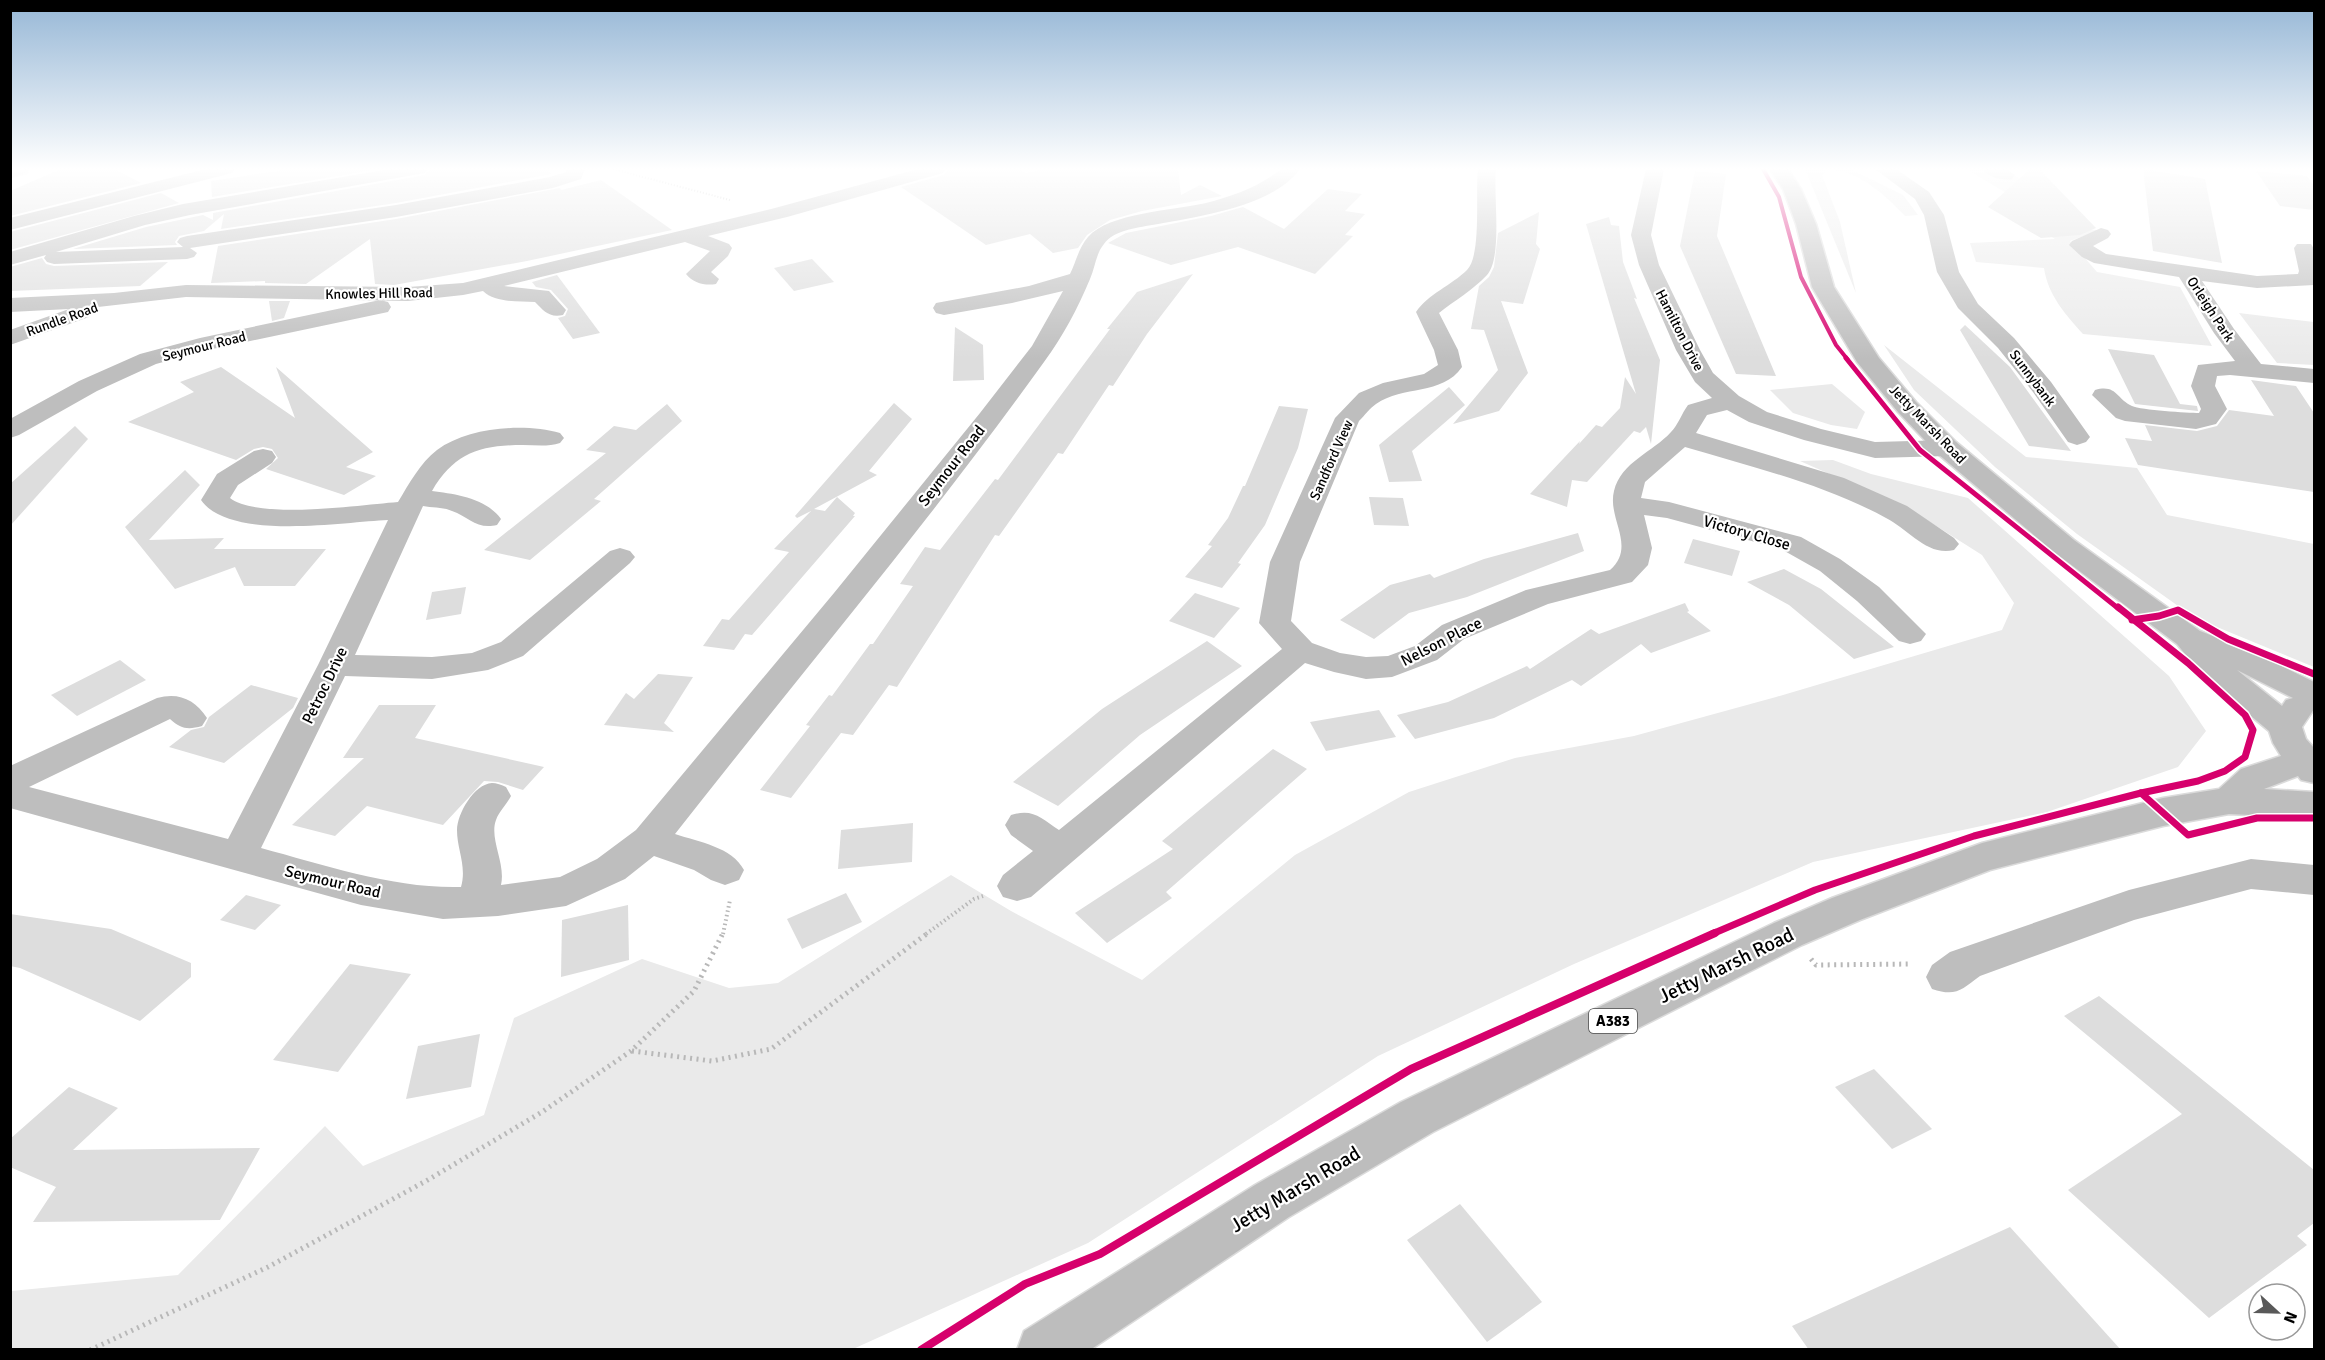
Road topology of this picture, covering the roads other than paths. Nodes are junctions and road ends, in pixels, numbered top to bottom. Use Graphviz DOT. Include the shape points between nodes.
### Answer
graph roads {
  1 [pos="99,232"];
  2 [pos="185,232"];
  3 [pos="275,232"];
  4 [pos="702,232"];
  5 [pos="1104,232"];
  6 [pos="1488,232"];
  7 [pos="1642,232"];
  8 [pos="1808,232"];
  9 [pos="1938,232"];
  10 [pos="2101,234"];
  11 [pos="688,236"];
  12 [pos="187,248"];
  13 [pos="2304,248"];
  14 [pos="10,259"];
  15 [pos="2186,272"];
  16 [pos="1080,278"];
  17 [pos="708,279"];
  18 [pos="484,284"];
  19 [pos="186,291"];
  20 [pos="408,294"];
  21 [pos="114,300"];
  22 [pos="16,305"];
  23 [pos="944,308"];
  24 [pos="555,309"];
  25 [pos="2016,321"];
  26 [pos="1985,323"];
  27 [pos="18,335"];
  28 [pos="2253,369"];
  29 [pos="2314,376"];
  30 [pos="2104,395"];
  31 [pos="1730,400"];
  32 [pos="10,430"];
  33 [pos="1681,437"];
  34 [pos="2077,437"];
  35 [pos="551,438"];
  36 [pos="1947,448"];
  37 [pos="263,457"];
  38 [pos="411,503"];
  39 [pos="1628,504"];
  40 [pos="487,519"];
  41 [pos="1944,544"];
  42 [pos="620,557"];
  43 [pos="1910,634"];
  44 [pos="2187,637"];
  45 [pos="1301,650"];
  46 [pos="334,665"];
  47 [pos="2314,695"];
  48 [pos="2314,704"];
  49 [pos="190,718"];
  50 [pos="2285,726"];
  51 [pos="2309,766"];
  52 [pos="10,781"];
  53 [pos="10,795"];
  54 [pos="494,796"];
  55 [pos="2229,801"];
  56 [pos="2314,805"];
  57 [pos="1024,825"];
  58 [pos="649,840"];
  59 [pos="1060,849"];
  60 [pos="237,858"];
  61 [pos="725,870"];
  62 [pos="2314,880"];
  63 [pos="1017,886"];
  64 [pos="475,902"];
  65 [pos="1956,971"];
  66 [pos="1043,1350"];
  1 -- 14 [label="street"];
  2 -- 12 [label="street"];
  3 -- 12 [label="street"];
  4 -- 11 [label="street, Knowles Hill Road"];
  5 -- 16 [label="street, Seymour Road" via="1094,242"];
  6 -- 45 [label="street, Sandford View" via="1479,271 1427,312 1450,367 1432,380 1392,388 1368,398 1348,418 1286,562 1275,623"];
  7 -- 31 [label="street, Hamilton Drive" via="1648,265 1688,350 1704,377"];
  8 -- 36 [label="main road, Jetty Marsh Road" via="1823,287 1869,362"];
  9 -- 26 [label="street, Sunnybank" via="1948,272 1969,308"];
  10 -- 15 [label="street, Orleigh Park" via="2079,245 2101,259"];
  11 -- 17 [label="street" via="722,248 697,274"];
  11 -- 18 [label="street, Knowles Hill Road"];
  12 -- 14 [label="street"];
  12 -- 19 [label="street"];
  13 -- 15 [label="street" via="2310,271 2306,280 2257,282"];
  15 -- 28 [label="street, Orleigh Park"];
  16 -- 23 [label="street" via="1050,288"];
  16 -- 58 [label="street, Seymour Road" via="1038,354"];
  18 -- 20 [label="street, Knowles Hill Road"];
  18 -- 24 [label="street" via="503,293 541,296"];
  19 -- 20 [label="street, Knowles Hill Road"];
  19 -- 21 [label="street, Knowles Hill Road"];
  20 -- 32 [label="street, Seymour Road" via="404,300 384,307 148,359 88,386"];
  21 -- 22 [label="street, Knowles Hill Road"];
  21 -- 27 [label="street, Rundle Road"];
  22 -- 27 [label="street, Knowles Hill Road"];
  25 -- 26 [label="street"];
  26 -- 34 [label="street, Sunnybank" via="2014,352"];
  28 -- 29 [label="street, Orleigh Park"];
  28 -- 30 [label="street, Orleigh Park" via="2206,370 2203,386 2214,409 2207,419 2196,421 2125,413"];
  31 -- 33 [label="street, Nelson Place" via="1697,410"];
  31 -- 36 [label="street, Hamilton Drive" via="1758,417 1875,450"];
  33 -- 39 [label="street, Nelson Place" via="1632,479"];
  33 -- 41 [label="street" via="1834,484 1897,512"];
  35 -- 38 [label="street, Petroc Drive" via="489,439 446,455"];
  36 -- 44 [label="main road, Jetty Marsh Road" via="2064,546"];
  37 -- 38 [label="street" via="227,480 215,500 244,515 280,518"];
  38 -- 40 [label="street" via="459,502"];
  38 -- 46 [label="street, Petroc Drive"];
  39 -- 43 [label="street, Victory Close" via="1679,513 1791,543 1869,594"];
  39 -- 45 [label="street, Nelson Place" via="1637,548 1632,565 1621,576 1537,597 1453,632 1426,653 1392,666 1366,668"];
  42 -- 46 [label="street" via="512,649 477,663 432,668"];
  44 -- 47 [label="main road, Jetty Marsh Road"];
  44 -- 50 [label="main road, Jetty Marsh Road" via="2214,668"];
  45 -- 59 [label="street"];
  46 -- 60 [label="street, Petroc Drive"];
  48 -- 50 [label="main road" via="2297,708"];
  49 -- 52 [label="street" via="169,706"];
  50 -- 51 [label="main road" via="2290,743"];
  51 -- 55 [label="main road" via="2254,778"];
  53 -- 60 [label="street, Seymour Road"];
  54 -- 64 [label="street" via="480,811 474,832 483,877"];
  55 -- 56 [label="main road, Jetty Marsh Road / A383"];
  55 -- 66 [label="main road, Jetty Marsh Road / A383" via="2163,812 1982,857 1788,934 1418,1117 1262,1208"];
  57 -- 59 [label="street"];
  58 -- 61 [label="street" via="708,860"];
  58 -- 64 [label="street, Seymour Road" via="611,869 566,891"];
  59 -- 63 [label="street"];
  60 -- 64 [label="street, Seymour Road" via="361,890 443,903"];
  62 -- 65 [label="street" via="2251,874 2128,906"];
}
